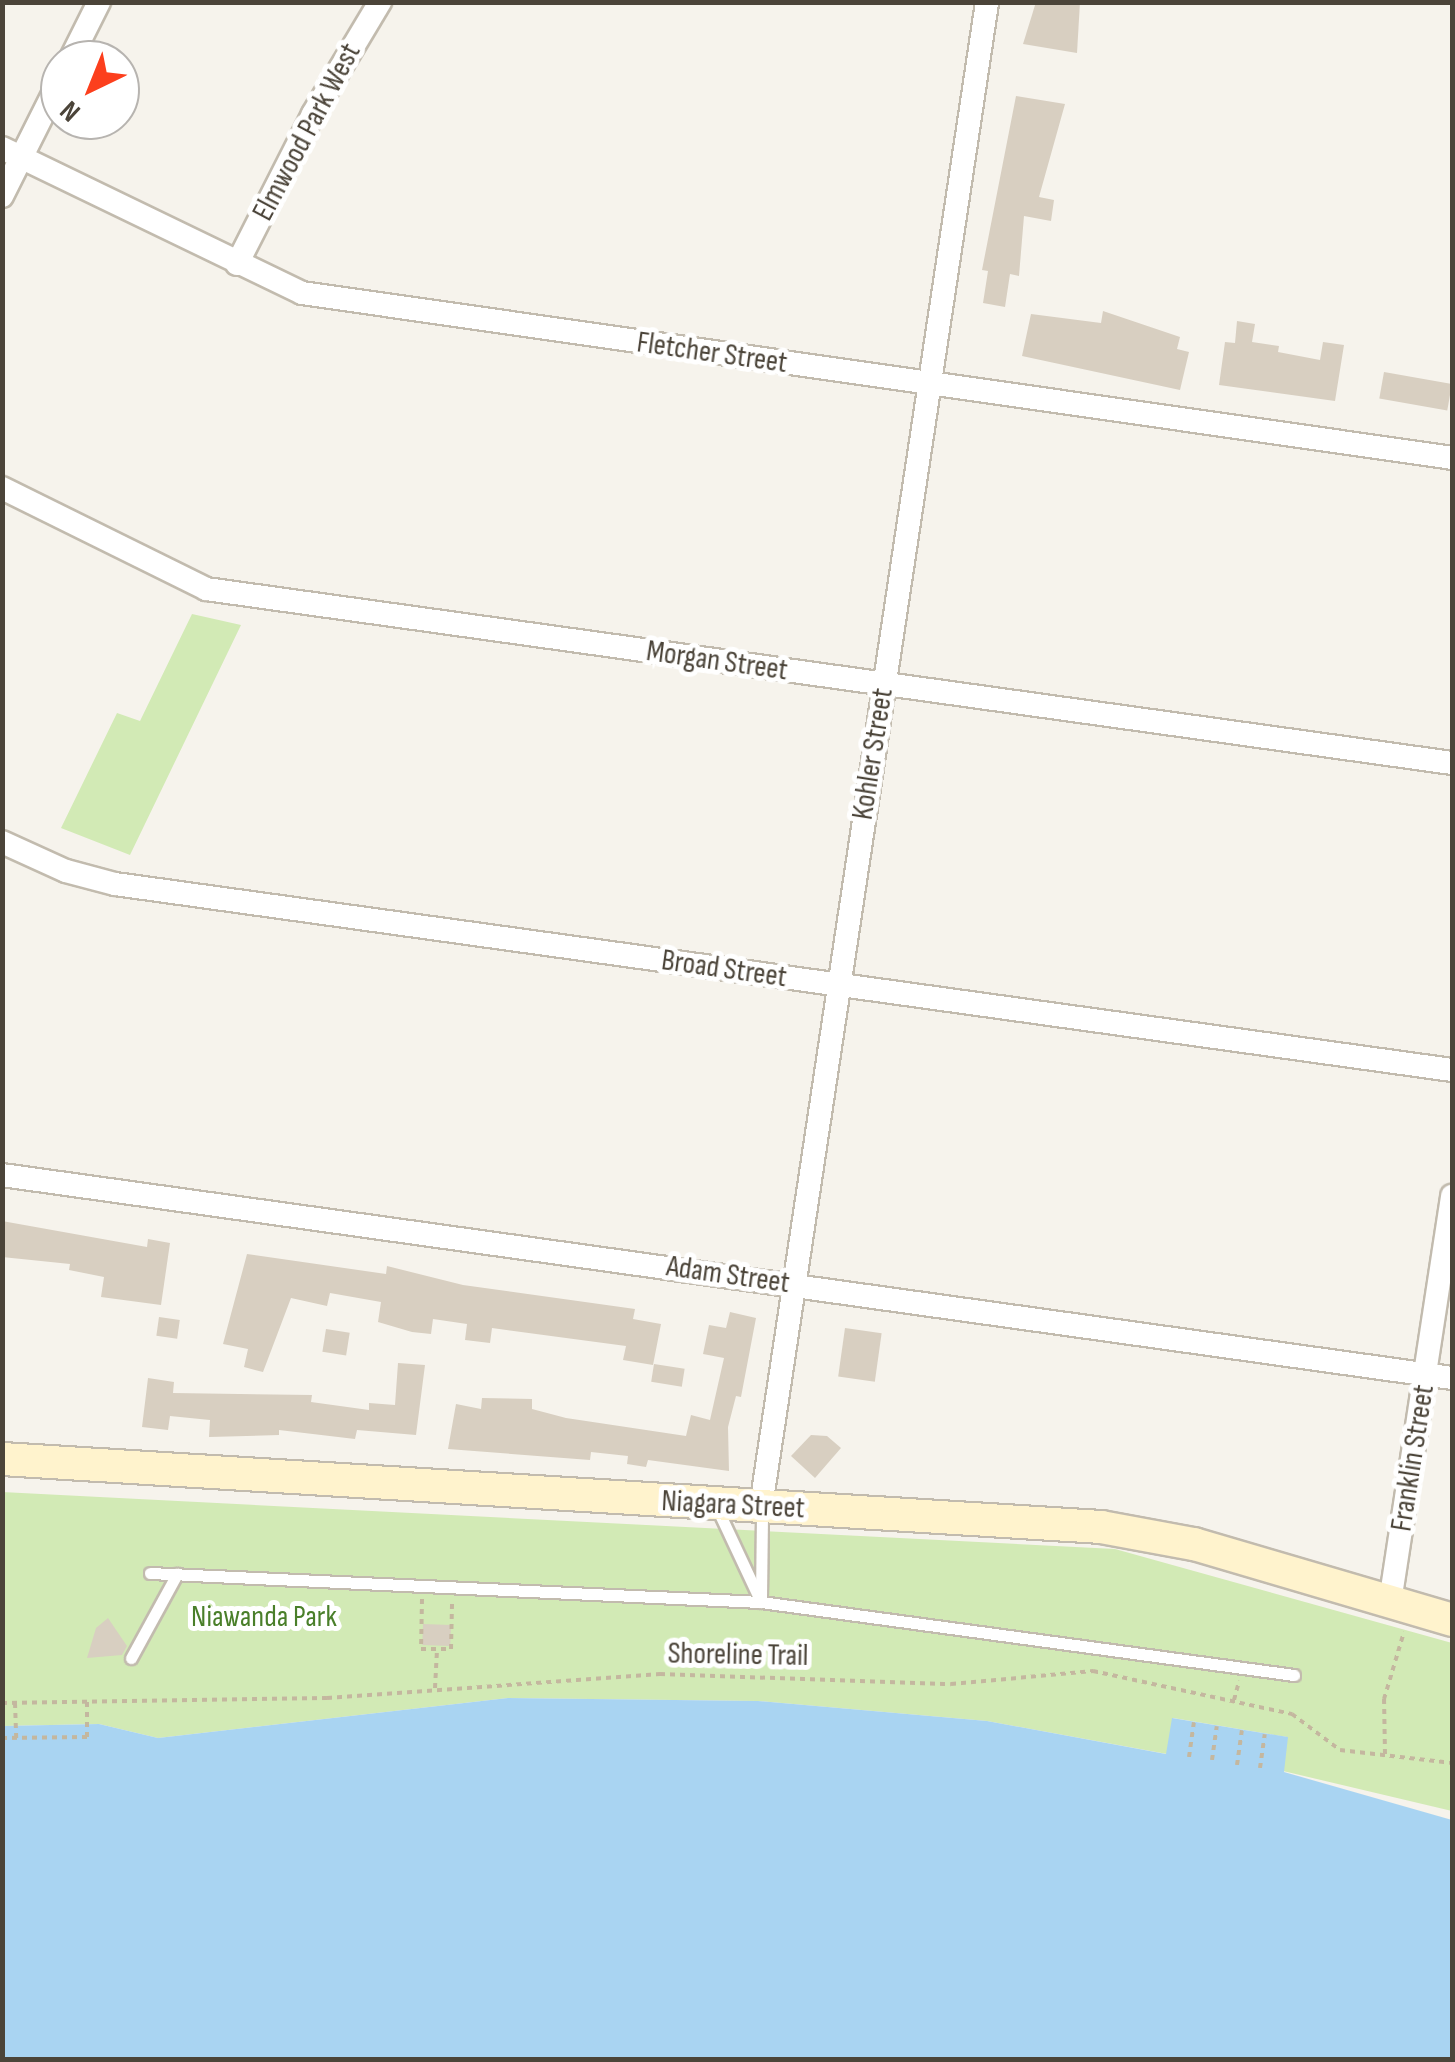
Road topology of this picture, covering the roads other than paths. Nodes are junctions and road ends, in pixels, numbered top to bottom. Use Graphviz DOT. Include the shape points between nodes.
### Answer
graph roads {
  1 [pos="98,2"];
  2 [pos="380,2"];
  3 [pos="987,2"];
  4 [pos="80,40"];
  5 [pos="40,110"];
  6 [pos="12,153"];
  7 [pos="2,196"];
  8 [pos="238,264"];
  9 [pos="930,384"];
  10 [pos="1452,458"];
  11 [pos="2,488"];
  12 [pos="884,684"];
  13 [pos="1452,764"];
  14 [pos="2,842"];
  15 [pos="838,984"];
  16 [pos="1452,1070"];
  17 [pos="2,1175"];
  18 [pos="1452,1196"];
  19 [pos="794,1284"];
  20 [pos="1426,1374"];
  21 [pos="1452,1378"];
  22 [pos="2,1459"];
  23 [pos="716,1506"];
  24 [pos="761,1506"];
  25 [pos="150,1573"];
  26 [pos="177,1574"];
  27 [pos="761,1602"];
  28 [pos="1397,1615"];
  29 [pos="1452,1620"];
  30 [pos="131,1658"];
  31 [pos="1294,1675"];
  1 -- 4 [label="street"];
  2 -- 8 [label="street, Elmwood Park West" via="313,114"];
  3 -- 9 [label="street, Kohler Street"];
  5 -- 6 [label="street"];
  6 -- 7 [label="street"];
  6 -- 8 [label="street, Fletcher Street"];
  8 -- 9 [label="street, Fletcher Street" via="302,292 348,301"];
  9 -- 10 [label="street, Fletcher Street"];
  9 -- 12 [label="street, Kohler Street"];
  11 -- 12 [label="street, Morgan Street" via="206,589"];
  12 -- 13 [label="street, Morgan Street"];
  12 -- 15 [label="street, Kohler Street"];
  14 -- 15 [label="street, Broad Street" via="114,884"];
  15 -- 16 [label="street, Broad Street"];
  15 -- 19 [label="street, Kohler Street"];
  17 -- 19 [label="street, Adam Street"];
  18 -- 20 [label="street, Franklin Street"];
  19 -- 20 [label="street, Adam Street"];
  19 -- 24 [label="street, Kohler Street"];
  20 -- 21 [label="street, Adam Street"];
  20 -- 28 [label="street, Franklin Street"];
  22 -- 23 [label="main road, Niagara Street"];
  23 -- 24 [label="main road, Niagara Street"];
  23 -- 27 [label="lane"];
  24 -- 27 [label="lane"];
  24 -- 28 [label="main road, Niagara Street" via="1152,1535"];
  25 -- 26 [label="lane"];
  26 -- 27 [label="lane"];
  26 -- 30 [label="lane"];
  27 -- 31 [label="lane"];
  28 -- 29 [label="main road, Niagara Street"];
}
